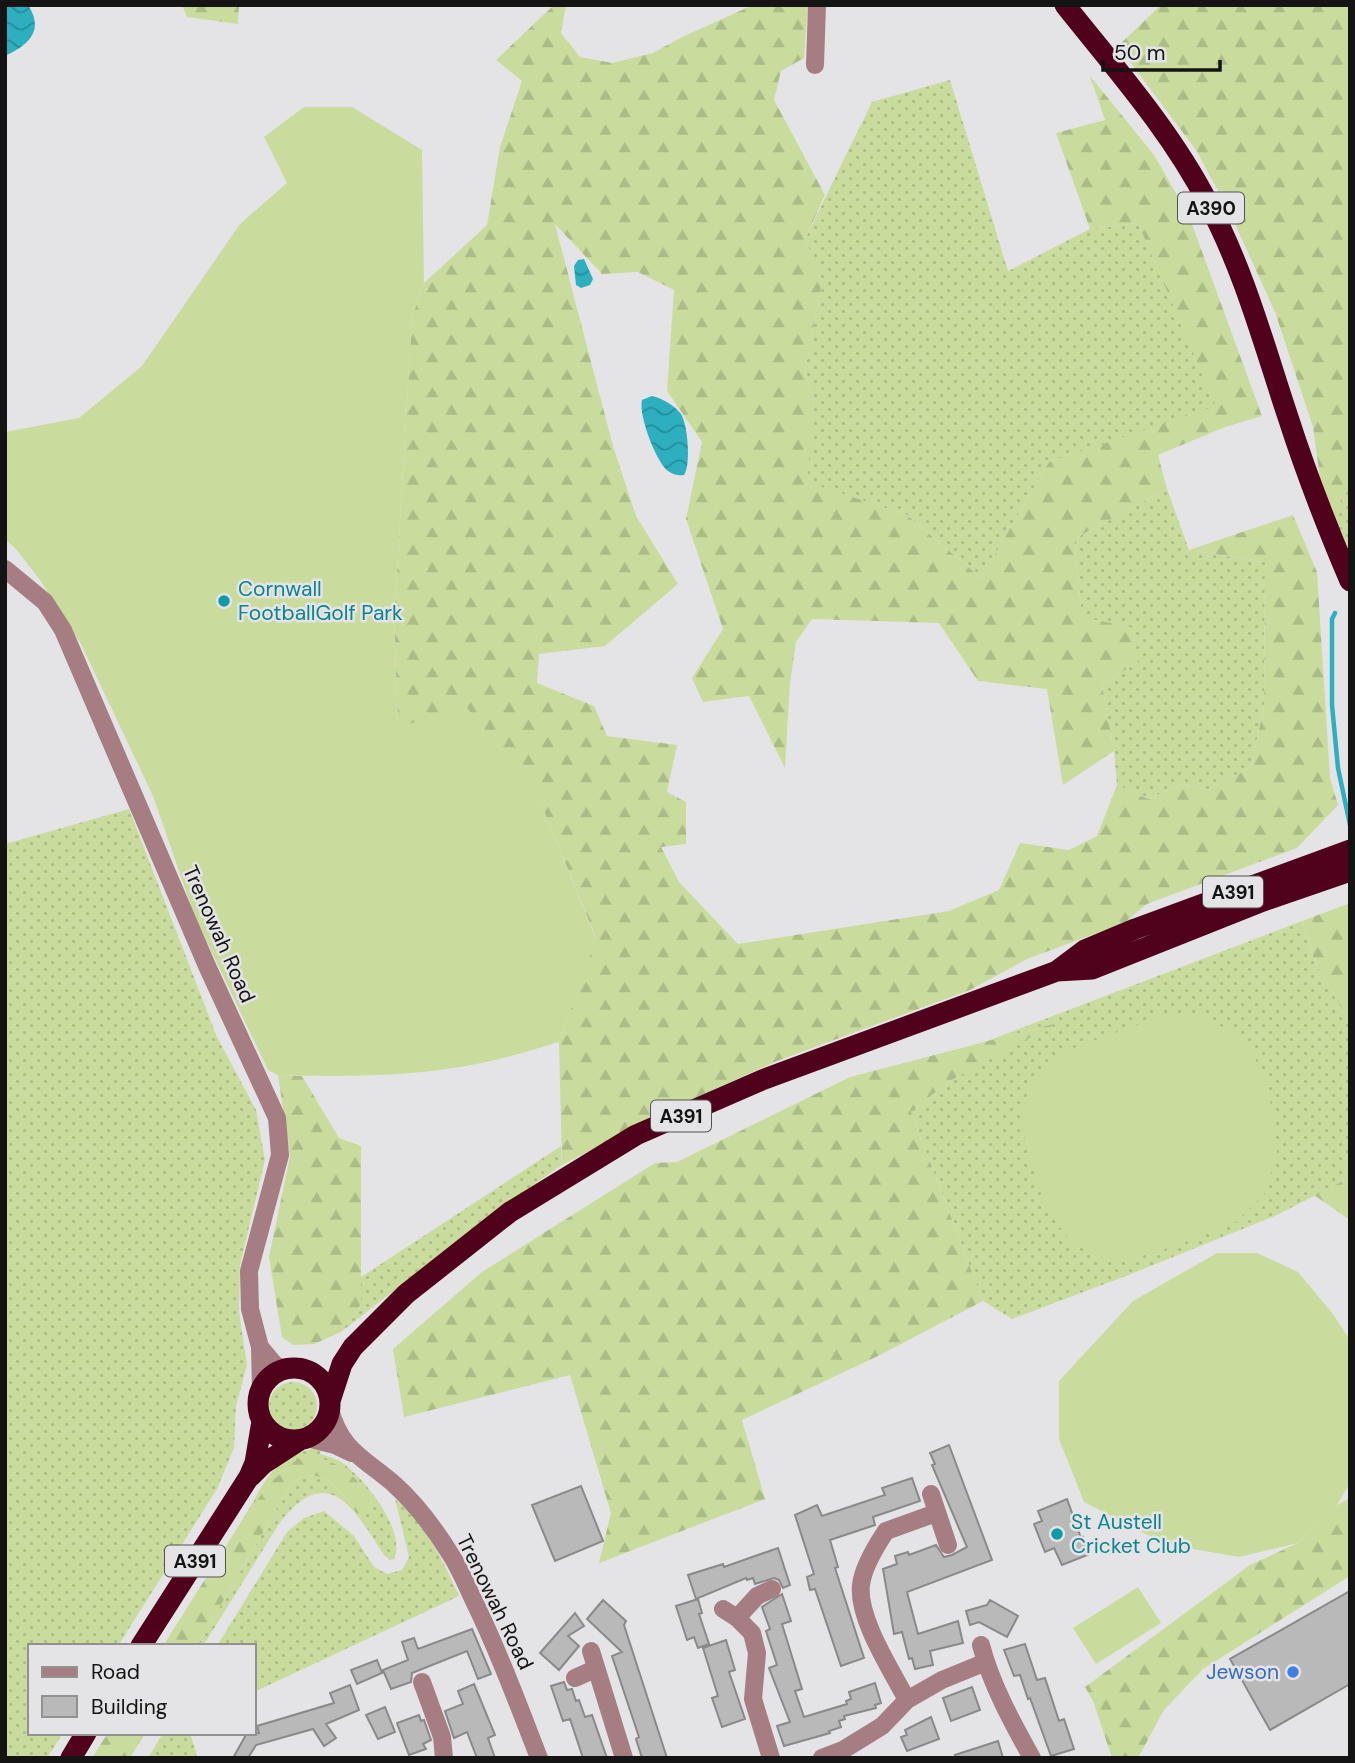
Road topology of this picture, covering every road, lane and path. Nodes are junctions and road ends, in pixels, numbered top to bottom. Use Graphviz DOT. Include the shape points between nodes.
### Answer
graph roads {
  1 [pos="817,5"];
  2 [pos="1065,5"];
  3 [pos="815,65"];
  4 [pos="5,569"];
  5 [pos="1350,581"];
  6 [pos="1350,850"];
  7 [pos="1350,871"];
  8 [pos="1057,971"];
  9 [pos="260,1347"];
  10 [pos="353,1347"];
  11 [pos="287,1368"];
  12 [pos="261,1390"];
  13 [pos="330,1405"];
  14 [pos="262,1421"];
  15 [pos="303,1439"];
  16 [pos="355,1454"];
  17 [pos="249,1477"];
  18 [pos="931,1494"];
  19 [pos="936,1513"];
  20 [pos="948,1545"];
  21 [pos="772,1589"];
  22 [pos="142,1644"];
  23 [pos="591,1651"];
  24 [pos="595,1669"];
  25 [pos="575,1678"];
  26 [pos="422,1682"];
  27 [pos="907,1700"];
  28 [pos="85,1735"];
  29 [pos="71,1758"];
  30 [pos="444,1758"];
  31 [pos="539,1758"];
  32 [pos="624,1758"];
  33 [pos="771,1758"];
  34 [pos="822,1758"];
  35 [pos="1032,1758"];
  1 -- 3 [label="street"];
  2 -- 5 [label="highway, A390" via="1158,123 1209,204 1251,304 1296,443"];
  4 -- 9 [label="street, Trenowah Road" via="45,602 63,630 277,1118 280,1155 249,1271 250,1309"];
  6 -- 8 [label="highway, A391" via="1135,929 1085,950"];
  7 -- 8 [label="highway, A391" via="1093,969"];
  8 -- 10 [label="highway, A391" via="762,1080 636,1136 510,1212 406,1294"];
  9 -- 11 [label="street" via="275,1365"];
  9 -- 12 [label="street, Trenowah Road"];
  10 -- 11 [label="highway, A391"];
  10 -- 13 [label="highway, A391" via="342,1364"];
  11 -- 12 [label="highway" via="273,1375"];
  11 -- 13 [label="highway" via="305,1369 317,1376 326,1387"];
  12 -- 14 [label="highway"];
  13 -- 15 [label="highway" via="323,1427"];
  13 -- 16 [label="street, Trenowah Road" via="334,1425"];
  14 -- 15 [label="highway" via="281,1438"];
  14 -- 17 [label="highway, A391"];
  15 -- 16 [label="street, Trenowah Road"];
  15 -- 17 [label="highway, A391"];
  16 -- 31 [label="street, Trenowah Road" via="425,1515 453,1558 496,1648"];
  17 -- 22 [label="highway, A391"];
  18 -- 19 [label="street"];
  19 -- 20 [label="street"];
  19 -- 27 [label="street" via="886,1531 860,1586 866,1623"];
  21 -- 33 [label="street" via="730,1614 752,1633 757,1653 753,1699"];
  23 -- 24 [label="street"];
  24 -- 25 [label="street"];
  24 -- 32 [label="street"];
  26 -- 30 [label="street" via="442,1737"];
  27 -- 34 [label="street" via="881,1726"];
  27 -- 35 [label="street" via="984,1653"];
  28 -- 29 [label="highway"];
}
